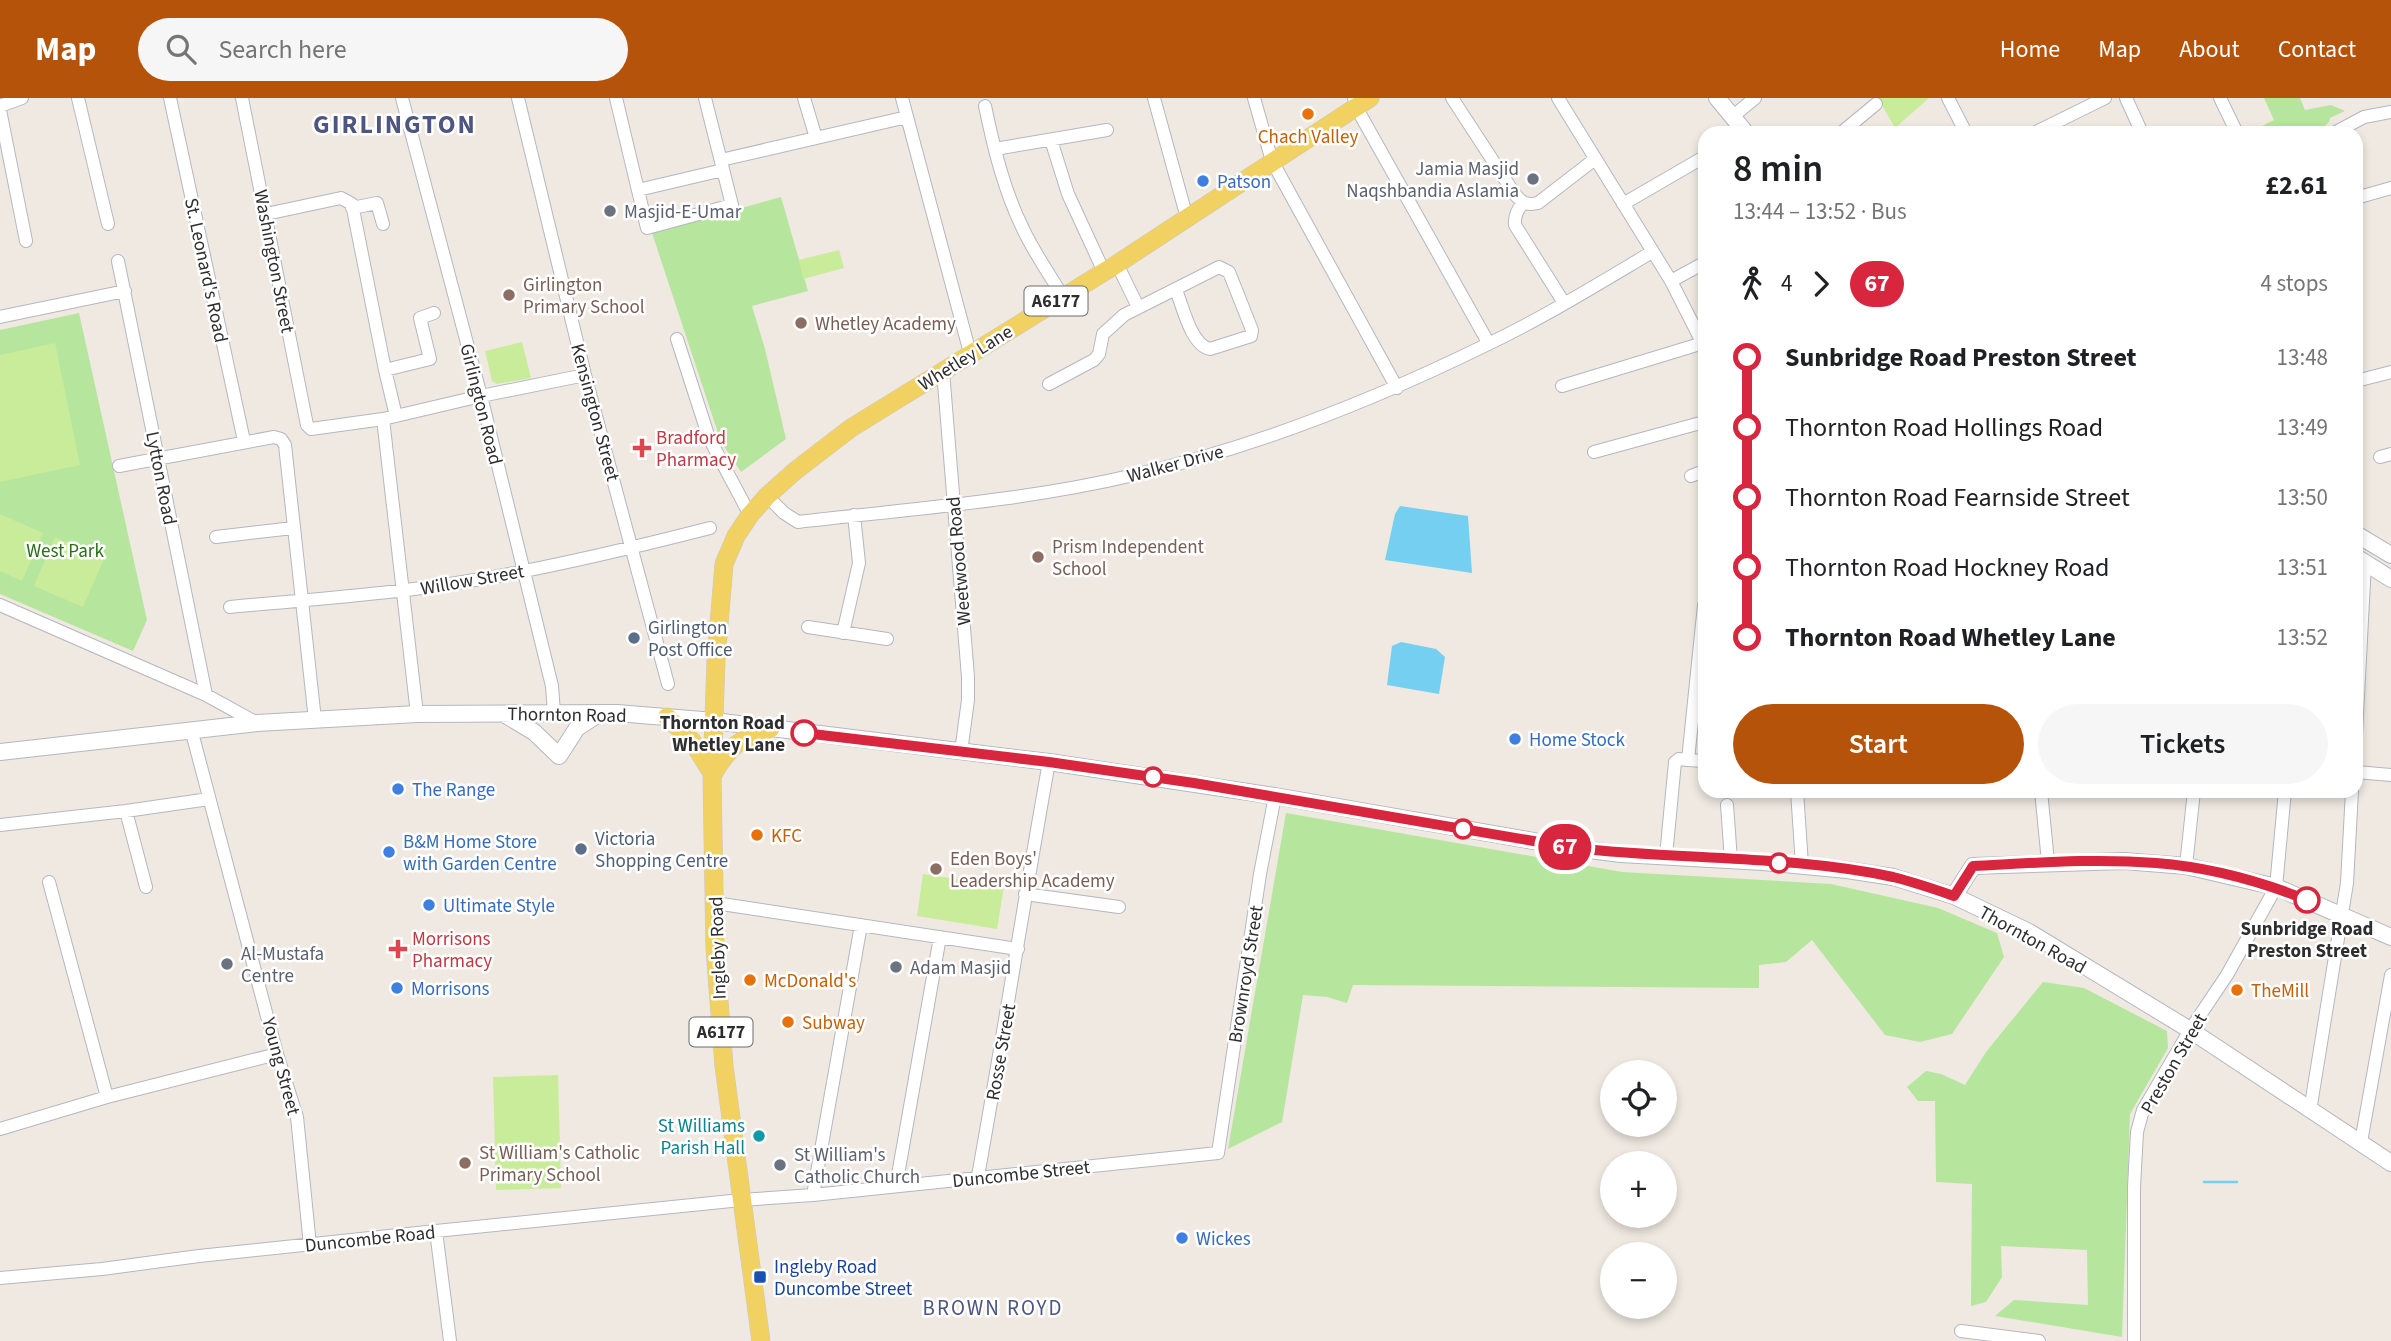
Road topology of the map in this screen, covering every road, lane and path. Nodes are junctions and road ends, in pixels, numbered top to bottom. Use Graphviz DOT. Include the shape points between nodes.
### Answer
graph roads {
  1 [pos="22,98"];
  2 [pos="78,98"];
  3 [pos="170,98"];
  4 [pos="242,98"];
  5 [pos="402,98"];
  6 [pos="518,98"];
  7 [pos="616,98"];
  8 [pos="705,98"];
  9 [pos="804,98"];
  10 [pos="902,98"];
  11 [pos="1154,98"];
  12 [pos="1254,98"];
  13 [pos="1452,98"];
  14 [pos="1558,98"];
  15 [pos="1717,98"];
  16 [pos="1755,98"];
  17 [pos="1948,98"];
  18 [pos="2105,98"];
  19 [pos="2126,98"];
  20 [pos="2220,98"];
  21 [pos="1360,101"];
  22 [pos="1876,104"];
  23 [pos="985,106"];
  24 [pos="0,108"];
  25 [pos="2391,112"];
  26 [pos="907,117"];
  27 [pos="1732,117"];
  28 [pos="1740,126"];
  29 [pos="1849,126"];
  30 [pos="1962,126"];
  31 [pos="2048,126"];
  32 [pos="2139,126"];
  33 [pos="2234,126"];
  34 [pos="2347,126"];
  35 [pos="1107,130"];
  36 [pos="816,138"];
  37 [pos="1051,139"];
  38 [pos="995,149"];
  39 [pos="1595,159"];
  40 [pos="1698,160"];
  41 [pos="1272,161"];
  42 [pos="722,165"];
  43 [pos="2391,188"];
  44 [pos="638,190"];
  45 [pos="2363,196"];
  46 [pos="1523,203"];
  47 [pos="1623,204"];
  48 [pos="352,206"];
  49 [pos="266,214"];
  50 [pos="1187,218"];
  51 [pos="108,224"];
  52 [pos="383,224"];
  53 [pos="26,241"];
  54 [pos="1653,252"];
  55 [pos="118,261"];
  56 [pos="1698,266"];
  57 [pos="1111,268"];
  58 [pos="1671,281"];
  59 [pos="1176,290"];
  60 [pos="125,291"];
  61 [pos="1063,297"];
  62 [pos="1564,303"];
  63 [pos="1138,307"];
  64 [pos="434,313"];
  65 [pos="0,317"];
  66 [pos="1698,333"];
  67 [pos="677,339"];
  68 [pos="1489,344"];
  69 [pos="1698,346"];
  70 [pos="970,353"];
  71 [pos="385,370"];
  72 [pos="943,371"];
  73 [pos="2391,372"];
  74 [pos="585,375"];
  75 [pos="2363,380"];
  76 [pos="1049,384"];
  77 [pos="1562,386"];
  78 [pos="1397,388"];
  79 [pos="481,396"];
  80 [pos="390,418"];
  81 [pos="1698,424"];
  82 [pos="244,441"];
  83 [pos="1594,452"];
  84 [pos="158,458"];
  85 [pos="119,466"];
  86 [pos="767,496"];
  87 [pos="953,503"];
  88 [pos="750,514"];
  89 [pos="853,515"];
  90 [pos="293,528"];
  91 [pos="710,528"];
  92 [pos="216,537"];
  93 [pos="2363,538"];
  94 [pos="632,548"];
  95 [pos="2391,555"];
  96 [pos="2363,562"];
  97 [pos="523,570"];
  98 [pos="2391,579"];
  99 [pos="402,590"];
  100 [pos="301,600"];
  101 [pos="0,605"];
  102 [pos="230,607"];
  103 [pos="808,627"];
  104 [pos="843,633"];
  105 [pos="887,639"];
  106 [pos="668,684"];
  107 [pos="206,695"];
  108 [pos="1698,696"];
  109 [pos="503,713"];
  110 [pos="554,713"];
  111 [pos="600,713"];
  112 [pos="417,714"];
  113 [pos="667,717"];
  114 [pos="315,720"];
  115 [pos="714,721"];
  116 [pos="257,723"];
  117 [pos="771,728"];
  118 [pos="191,729"];
  119 [pos="0,752"];
  120 [pos="961,752"];
  121 [pos="1688,760"];
  122 [pos="1698,761"];
  123 [pos="1049,762"];
  124 [pos="2363,773"];
  125 [pos="712,774"];
  126 [pos="2391,775"];
  127 [pos="1275,796"];
  128 [pos="1797,798"];
  129 [pos="2042,798"];
  130 [pos="2193,798"];
  131 [pos="2284,798"];
  132 [pos="2352,798"];
  133 [pos="209,799"];
  134 [pos="1727,805"];
  135 [pos="126,811"];
  136 [pos="0,825"];
  137 [pos="1666,856"];
  138 [pos="1731,860"];
  139 [pos="2048,862"];
  140 [pos="1802,865"];
  141 [pos="2186,866"];
  142 [pos="49,882"];
  143 [pos="146,887"];
  144 [pos="2276,887"];
  145 [pos="1025,894"];
  146 [pos="1954,896"];
  147 [pos="715,903"];
  148 [pos="1119,907"];
  149 [pos="2342,915"];
  150 [pos="861,925"];
  151 [pos="940,937"];
  152 [pos="2391,937"];
  153 [pos="1018,949"];
  154 [pos="2391,975"];
  155 [pos="2190,1030"];
  156 [pos="277,1054"];
  157 [pos="107,1097"];
  158 [pos="2311,1111"];
  159 [pos="0,1129"];
  160 [pos="2361,1143"];
  161 [pos="1218,1153"];
  162 [pos="2391,1163"];
  163 [pos="978,1176"];
  164 [pos="896,1186"];
  165 [pos="813,1195"];
  166 [pos="741,1200"];
  167 [pos="436,1231"];
  168 [pos="310,1245"];
  169 [pos="0,1278"];
  170 [pos="1961,1331"];
  171 [pos="450,1341"];
  172 [pos="761,1341"];
  173 [pos="2039,1341"];
  174 [pos="2134,1341"];
  1 -- 24 [label="street"];
  2 -- 51 [label="street"];
  3 -- 82 [label="street, St. Leonard's Road"];
  4 -- 49 [label="street, Washington Street"];
  5 -- 79 [label="street, Girlington Road"];
  6 -- 74 [label="street, Kensington Street"];
  7 -- 44 [label="street"];
  8 -- 42 [label="street"];
  9 -- 36 [label="street"];
  10 -- 26 [label="street"];
  11 -- 50 [label="street"];
  12 -- 41 [label="street"];
  13 -- 46 [label="street"];
  14 -- 39 [label="street"];
  15 -- 27 [label="main road"];
  16 -- 27 [label="street"];
  17 -- 30 [label="street"];
  18 -- 31 [label="street"];
  19 -- 32 [label="street"];
  20 -- 33 [label="street"];
  21 -- 41 [label="main road, Whetley Lane / A6177"];
  21 -- 68 [label="street"];
  22 -- 29 [label="street"];
  23 -- 38 [label="street"];
  24 -- 53 [label="street"];
  25 -- 34 [label="street"];
  26 -- 36 [label="street"];
  26 -- 70 [label="street"];
  27 -- 28 [label="main road"];
  35 -- 37 [label="street"];
  36 -- 42 [label="street"];
  37 -- 38 [label="street"];
  37 -- 57 [label="street" via="1068,194"];
  38 -- 61 [label="street" via="1024,231"];
  39 -- 46 [label="street" via="1538,203"];
  39 -- 47 [label="street"];
  40 -- 47 [label="street"];
  41 -- 50 [label="main road, Whetley Lane / A6177"];
  41 -- 78 [label="street"];
  42 -- 44 [label="street"];
  42 -- 44 [label="street" via="732,205 647,229"];
  43 -- 45 [label="street"];
  46 -- 62 [label="street" via="1514,217 1515,225"];
  47 -- 54 [label="street"];
  48 -- 49 [label="street" via="341,198"];
  48 -- 52 [label="street" via="377,203"];
  48 -- 71 [label="street"];
  49 -- 80 [label="street, Washington Street" via="307,425 318,430"];
  50 -- 57 [label="main road, Whetley Lane / A6177"];
  54 -- 58 [label="street"];
  54 -- 62 [label="street, Walker Drive"];
  55 -- 60 [label="street, Lytton Road"];
  56 -- 58 [label="street"];
  57 -- 61 [label="main road, Whetley Lane / A6177"];
  57 -- 63 [label="street"];
  58 -- 66 [label="street"];
  59 -- 59 [label="street" via="1219,267 1228,272 1251,336 1203,348"];
  59 -- 63 [label="street"];
  60 -- 65 [label="street"];
  60 -- 84 [label="street, Lytton Road"];
  61 -- 70 [label="main road, Whetley Lane / A6177"];
  62 -- 68 [label="street, Walker Drive"];
  63 -- 76 [label="street" via="1103,334 1094,360"];
  64 -- 71 [label="street" via="420,318 430,359"];
  67 -- 88 [label="street" via="709,438"];
  68 -- 78 [label="street, Walker Drive"];
  69 -- 77 [label="street"];
  70 -- 72 [label="main road, Whetley Lane / A6177"];
  71 -- 80 [label="street"];
  72 -- 86 [label="main road, Whetley Lane / A6177" via="851,428"];
  72 -- 87 [label="street, Weetwood Road"];
  73 -- 75 [label="street"];
  74 -- 79 [label="street"];
  74 -- 94 [label="street, Kensington Street"];
  78 -- 87 [label="street, Walker Drive" via="1226,451 1135,475 1041,494"];
  79 -- 80 [label="street"];
  79 -- 97 [label="street, Girlington Road"];
  80 -- 99 [label="street"];
  81 -- 83 [label="street"];
  82 -- 84 [label="street"];
  82 -- 90 [label="street" via="274,437 285,445"];
  84 -- 85 [label="street"];
  84 -- 107 [label="street, Lytton Road"];
  86 -- 88 [label="main road, Whetley Lane / A6177"];
  86 -- 89 [label="street, Walker Drive" via="798,522"];
  87 -- 89 [label="street, Walker Drive"];
  87 -- 120 [label="street, Weetwood Road" via="968,677"];
  88 -- 115 [label="main road, Whetley Lane / A6177" via="724,564"];
  89 -- 104 [label="street" via="859,563"];
  90 -- 92 [label="street"];
  90 -- 100 [label="street"];
  91 -- 94 [label="street, Willow Street"];
  93 -- 95 [label="main road"];
  94 -- 97 [label="street, Willow Street"];
  94 -- 106 [label="street, Kensington Street"];
  96 -- 98 [label="main road"];
  97 -- 99 [label="street, Willow Street"];
  97 -- 110 [label="street, Girlington Road" via="552,686"];
  99 -- 100 [label="street, Willow Street"];
  99 -- 112 [label="street"];
  100 -- 102 [label="street, Willow Street"];
  100 -- 114 [label="street"];
  101 -- 107 [label="street"];
  103 -- 104 [label="street"];
  104 -- 105 [label="street"];
  107 -- 116 [label="street"];
  108 -- 121 [label="street"];
  109 -- 110 [label="main road, Thornton Road"];
  109 -- 111 [label="main road" via="559,756 577,728"];
  109 -- 112 [label="main road, Thornton Road"];
  110 -- 111 [label="main road, Thornton Road"];
  111 -- 113 [label="main road, Thornton Road"];
  112 -- 114 [label="main road, Thornton Road"];
  113 -- 115 [label="main road, Thornton Road"];
  113 -- 125 [label="main road" via="692,741"];
  114 -- 116 [label="main road, Thornton Road"];
  115 -- 117 [label="main road, Thornton Road"];
  115 -- 125 [label="main road, Ingleby Road / A6177"];
  116 -- 118 [label="main road, Thornton Road"];
  117 -- 120 [label="main road, Thornton Road"];
  117 -- 125 [label="main road" via="734,745"];
  118 -- 119 [label="main road, Thornton Road"];
  118 -- 133 [label="street, Young Street"];
  120 -- 123 [label="main road, Thornton Road"];
  121 -- 122 [label="street"];
  121 -- 137 [label="street" via="1675,762"];
  123 -- 127 [label="main road, Thornton Road"];
  123 -- 145 [label="street, Rosse Street"];
  124 -- 126 [label="street"];
  125 -- 147 [label="main road, Ingleby Road / A6177"];
  127 -- 137 [label="main road, Thornton Road" via="1574,848"];
  127 -- 161 [label="street, Brownroyd Street"];
  128 -- 140 [label="street"];
  129 -- 139 [label="street"];
  130 -- 141 [label="street"];
  131 -- 144 [label="street"];
  132 -- 149 [label="street"];
  133 -- 135 [label="street"];
  133 -- 156 [label="street, Young Street"];
  134 -- 138 [label="street"];
  135 -- 136 [label="street"];
  135 -- 143 [label="street"];
  137 -- 138 [label="main road, Thornton Road"];
  138 -- 140 [label="main road, Thornton Road"];
  139 -- 141 [label="main road"];
  139 -- 146 [label="main road" via="1973,866"];
  140 -- 146 [label="main road, Thornton Road" via="1893,877"];
  141 -- 144 [label="main road"];
  142 -- 157 [label="street"];
  144 -- 149 [label="main road"];
  144 -- 155 [label="street, Preston Street"];
  145 -- 148 [label="street"];
  145 -- 153 [label="street, Rosse Street"];
  146 -- 155 [label="main road, Thornton Road" via="2029,932"];
  147 -- 150 [label="street"];
  147 -- 166 [label="main road, Ingleby Road / A6177" via="721,1030"];
  149 -- 152 [label="main road"];
  149 -- 158 [label="street"];
  150 -- 151 [label="street"];
  150 -- 165 [label="street"];
  151 -- 153 [label="street"];
  151 -- 164 [label="street"];
  153 -- 163 [label="street, Rosse Street"];
  154 -- 160 [label="street"];
  155 -- 158 [label="main road, Thornton Road"];
  155 -- 174 [label="street, Preston Street" via="2143,1110 2137,1132"];
  156 -- 157 [label="street"];
  156 -- 168 [label="street, Young Street" via="297,1117"];
  157 -- 159 [label="street"];
  158 -- 160 [label="main road, Thornton Road"];
  160 -- 162 [label="main road, Thornton Road"];
  161 -- 163 [label="street, Duncombe Street"];
  163 -- 164 [label="street, Duncombe Street"];
  164 -- 165 [label="street, Duncombe Street"];
  165 -- 166 [label="street, Duncombe Street"];
  166 -- 167 [label="street, Duncombe Road"];
  166 -- 172 [label="main road, Ingleby Road / A6177"];
  167 -- 168 [label="street, Duncombe Road"];
  167 -- 171 [label="street"];
  168 -- 169 [label="street, Duncombe Road"];
  170 -- 173 [label="street"];
}
